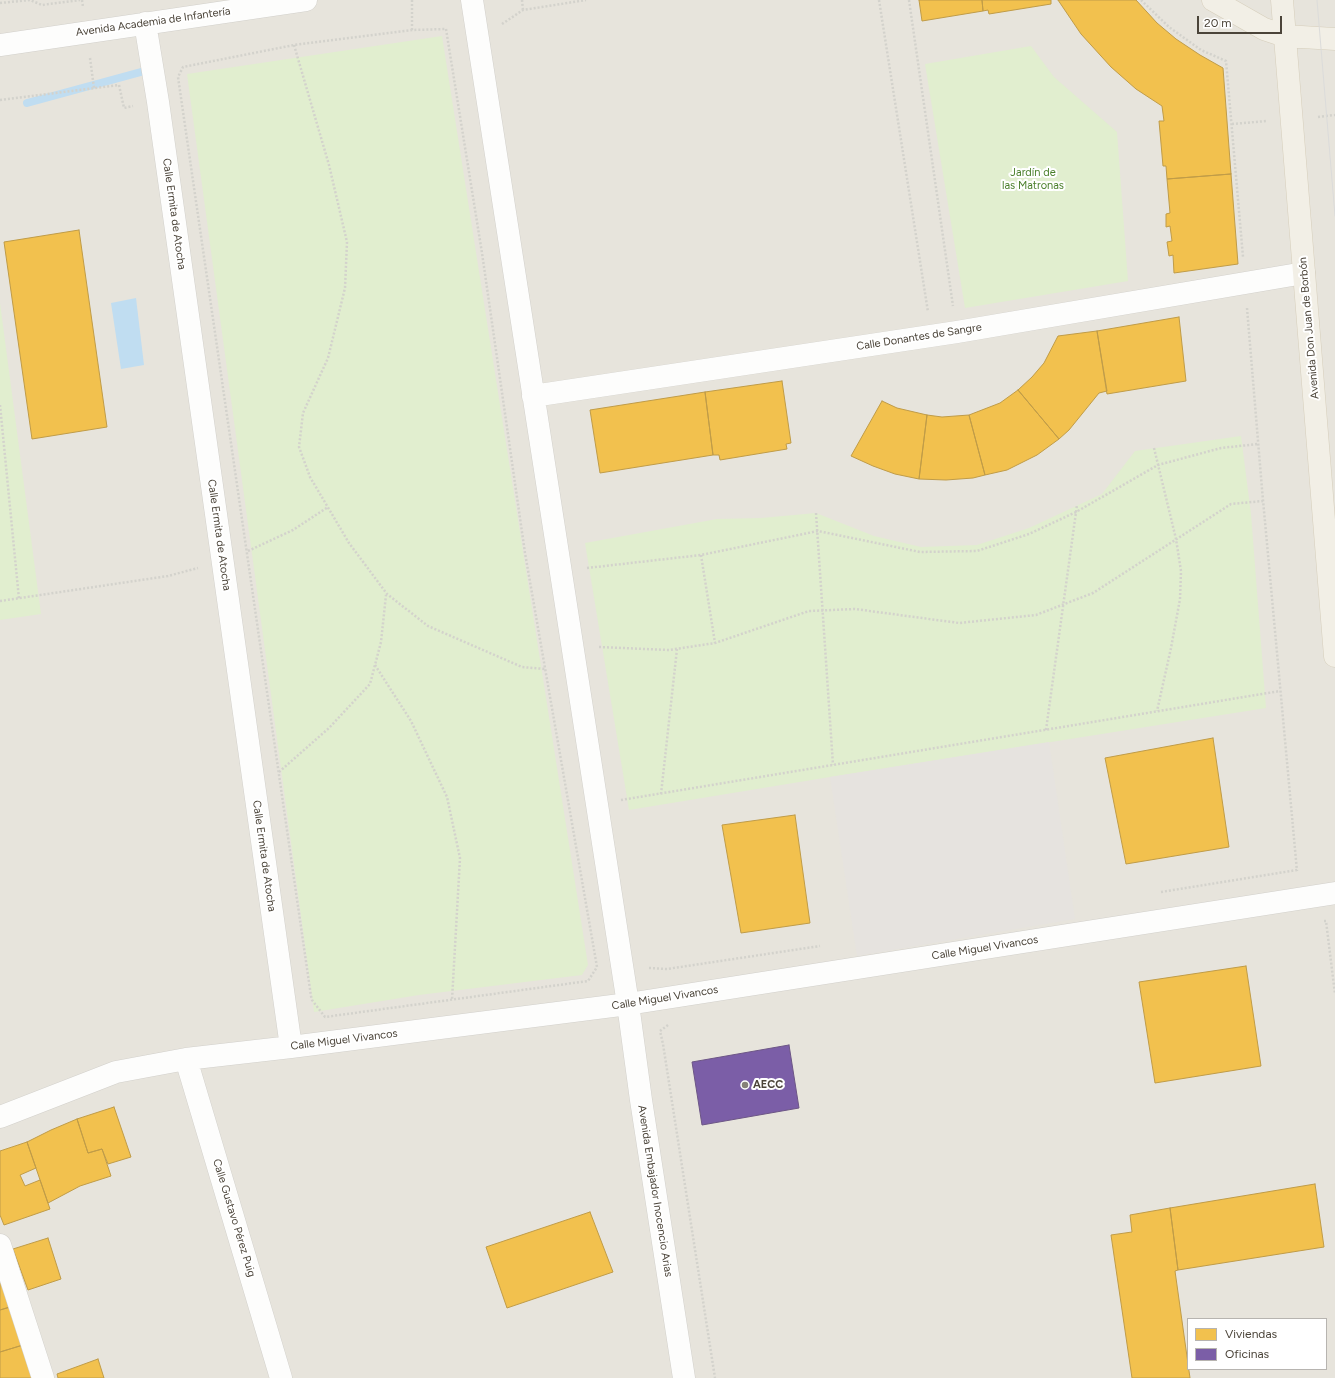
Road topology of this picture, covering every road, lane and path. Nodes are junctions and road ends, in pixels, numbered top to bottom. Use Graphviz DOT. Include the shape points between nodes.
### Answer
graph roads {
  1 [pos="80,0"];
  2 [pos="306,0"];
  3 [pos="412,0"];
  4 [pos="472,0"];
  5 [pos="522,0"];
  6 [pos="586,0"];
  7 [pos="879,0"];
  8 [pos="909,0"];
  9 [pos="1141,0"];
  10 [pos="1213,0"];
  11 [pos="1282,0"];
  12 [pos="0,3"];
  13 [pos="522,10"];
  14 [pos="145,23"];
  15 [pos="500,25"];
  16 [pos="412,30"];
  17 [pos="1285,36"];
  18 [pos="1335,39"];
  19 [pos="0,44"];
  20 [pos="294,45"];
  21 [pos="0,100"];
  22 [pos="158,102"];
  23 [pos="1304,273"];
  24 [pos="1245,282"];
  25 [pos="957,332"];
  26 [pos="932,336"];
  27 [pos="533,396"];
  28 [pos="0,405"];
  29 [pos="1258,444"];
  30 [pos="1154,448"];
  31 [pos="1158,465"];
  32 [pos="1263,501"];
  33 [pos="1077,505"];
  34 [pos="328,507"];
  35 [pos="1076,512"];
  36 [pos="816,513"];
  37 [pos="818,531"];
  38 [pos="1176,539"];
  39 [pos="246,551"];
  40 [pos="701,555"];
  41 [pos="222,561"];
  42 [pos="582,568"];
  43 [pos="386,594"];
  44 [pos="19,599"];
  45 [pos="0,602"];
  46 [pos="1063,604"];
  47 [pos="823,610"];
  48 [pos="716,643"];
  49 [pos="595,647"];
  50 [pos="677,649"];
  51 [pos="1335,656"];
  52 [pos="375,665"];
  53 [pos="545,669"];
  54 [pos="1280,691"];
  55 [pos="1157,711"];
  56 [pos="1046,730"];
  57 [pos="833,765"];
  58 [pos="278,772"];
  59 [pos="662,794"];
  60 [pos="620,795"];
  61 [pos="1297,870"];
  62 [pos="1158,892"];
  63 [pos="1335,893"];
  64 [pos="1301,899"];
  65 [pos="1319,922"];
  66 [pos="823,945"];
  67 [pos="647,960"];
  68 [pos="1335,994"];
  69 [pos="452,1000"];
  70 [pos="628,1004"];
  71 [pos="670,1024"];
  72 [pos="291,1047"];
  73 [pos="186,1059"];
  74 [pos="0,1117"];
  75 [pos="0,1245"];
  76 [pos="43,1378"];
  77 [pos="281,1378"];
  78 [pos="684,1378"];
  79 [pos="715,1378"];
  1 -- 12 [label="path" via="42,5 30,0"];
  2 -- 14 [label="street, Avenida Academia de Infantería"];
  3 -- 16 [label="path"];
  4 -- 27 [label="street, Avenida Embajador Inocencio Arias"];
  5 -- 13 [label="path"];
  6 -- 13 [label="path"];
  7 -- 26 [label="path"];
  8 -- 25 [label="path"];
  9 -- 24 [label="path" via="1169,27 1200,50 1226,61"];
  10 -- 17 [label="main road" via="1264,29"];
  11 -- 17 [label="main road, Avenida Don Juan de Borbón"];
  13 -- 15 [label="path"];
  14 -- 19 [label="street, Avenida Academia de Infantería"];
  14 -- 22 [label="street, Calle Ermita de Atocha"];
  16 -- 20 [label="path"];
  16 -- 53 [label="path" via="446,29"];
  17 -- 18 [label="main road"];
  17 -- 23 [label="main road, Avenida Don Juan de Borbón"];
  20 -- 34 [label="path" via="329,166 347,242 345,288 328,358 303,413 299,447 310,477"];
  20 -- 39 [label="path" via="183,67 178,77"];
  21 -- 22 [label="path" via="119,84 124,108"];
  22 -- 41 [label="street, Calle Ermita de Atocha"];
  23 -- 24 [label="street, Calle Donantes de Sangre"];
  23 -- 51 [label="main road, Avenida Don Juan de Borbón"];
  24 -- 25 [label="street, Calle Donantes de Sangre"];
  24 -- 29 [label="path"];
  25 -- 26 [label="street, Calle Donantes de Sangre"];
  26 -- 27 [label="street, Calle Donantes de Sangre"];
  27 -- 70 [label="street, Avenida Embajador Inocencio Arias"];
  28 -- 44 [label="path"];
  29 -- 31 [label="path" via="1221,448"];
  29 -- 32 [label="path"];
  30 -- 31 [label="path"];
  31 -- 35 [label="path"];
  31 -- 38 [label="path"];
  32 -- 38 [label="path" via="1231,504"];
  32 -- 54 [label="path"];
  33 -- 35 [label="path"];
  34 -- 39 [label="path" via="293,530"];
  34 -- 43 [label="path" via="349,543"];
  35 -- 37 [label="path" via="1029,534 977,551 920,552"];
  35 -- 46 [label="path"];
  36 -- 37 [label="path"];
  37 -- 40 [label="path"];
  37 -- 47 [label="path"];
  38 -- 46 [label="path" via="1093,592"];
  38 -- 55 [label="path" via="1181,571 1180,599 1172,648"];
  39 -- 41 [label="path"];
  39 -- 58 [label="path"];
  40 -- 42 [label="path"];
  40 -- 48 [label="path"];
  41 -- 44 [label="path" via="168,576"];
  41 -- 72 [label="street, Calle Ermita de Atocha"];
  43 -- 52 [label="path" via="381,642"];
  43 -- 53 [label="path" via="428,626 522,667"];
  44 -- 45 [label="path"];
  46 -- 47 [label="path" via="1036,615 959,623 855,609"];
  46 -- 56 [label="path"];
  47 -- 48 [label="path" via="809,611"];
  47 -- 57 [label="path"];
  48 -- 50 [label="path"];
  49 -- 50 [label="path"];
  50 -- 59 [label="path"];
  52 -- 58 [label="path" via="370,684 329,728"];
  52 -- 69 [label="path" via="411,721 447,797 460,858"];
  53 -- 69 [label="path" via="597,967 588,981"];
  54 -- 55 [label="path"];
  54 -- 61 [label="path"];
  55 -- 56 [label="path"];
  56 -- 57 [label="path"];
  57 -- 59 [label="path"];
  58 -- 69 [label="path" via="312,1000 325,1017"];
  59 -- 60 [label="path" via="621,800"];
  61 -- 62 [label="path"];
  61 -- 64 [label="path"];
  63 -- 64 [label="street, Calle Miguel Vivancos"];
  64 -- 70 [label="street, Calle Miguel Vivancos"];
  65 -- 68 [label="path" via="1326,921"];
  66 -- 67 [label="path" via="667,969 649,968"];
  70 -- 72 [label="street, Calle Miguel Vivancos"];
  70 -- 78 [label="street, Avenida Embajador Inocencio Arias"];
  71 -- 79 [label="path" via="660,1031"];
  72 -- 73 [label="street, Calle Miguel Vivancos"];
  73 -- 74 [label="street, Calle Miguel Vivancos" via="116,1072"];
  73 -- 77 [label="street, Calle Gustavo Pérez Puig"];
  75 -- 76 [label="street"];
}
